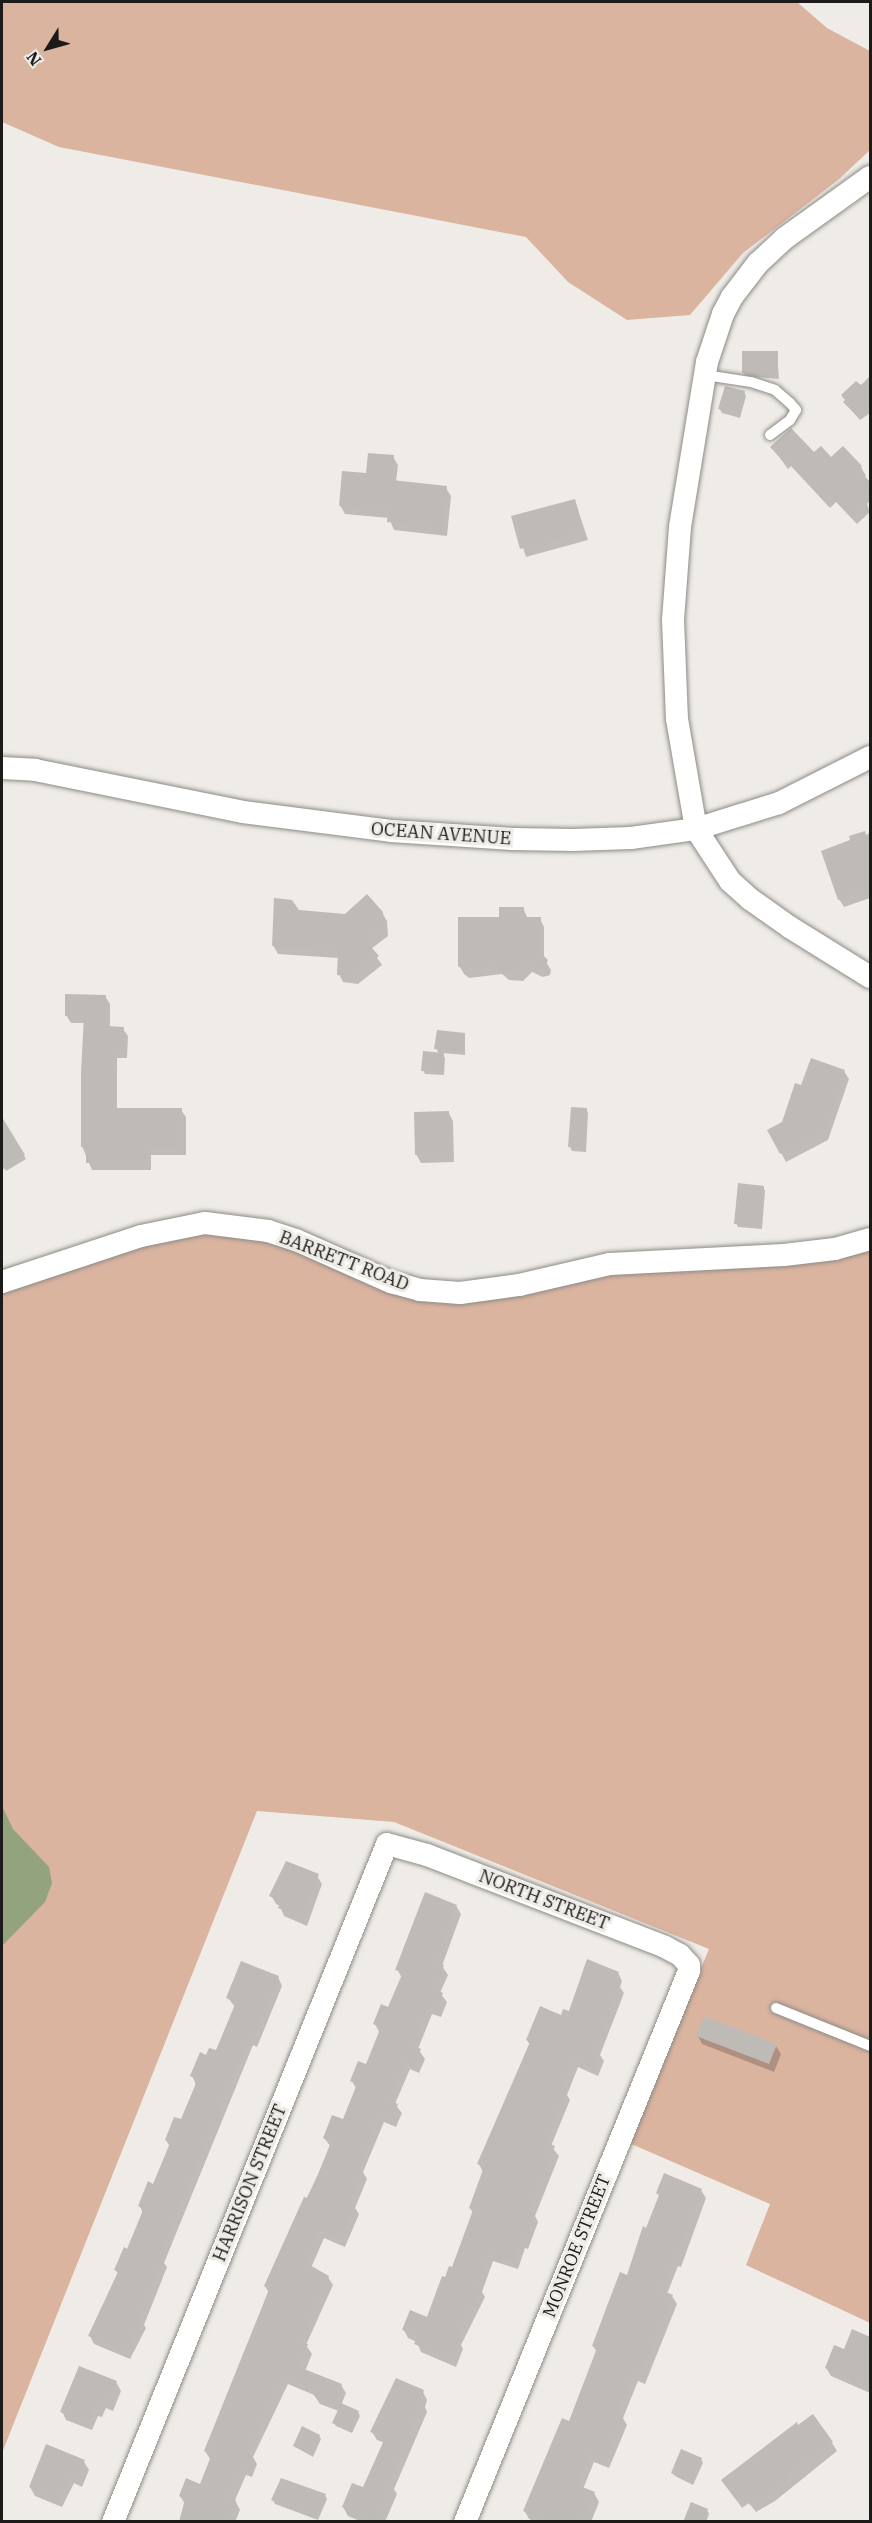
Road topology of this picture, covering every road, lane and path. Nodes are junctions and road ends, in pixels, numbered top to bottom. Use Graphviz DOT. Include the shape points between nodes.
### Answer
graph roads {
  1 [pos="870,177"];
  2 [pos="705,375"];
  3 [pos="770,435"];
  4 [pos="870,757"];
  5 [pos="2,768"];
  6 [pos="696,829"];
  7 [pos="870,977"];
  8 [pos="870,1239"];
  9 [pos="2,1282"];
  10 [pos="387,1844"];
  11 [pos="689,1971"];
  12 [pos="776,2008"];
  13 [pos="870,2046"];
  14 [pos="113,2522"];
  15 [pos="465,2522"];
  1 -- 2 [label="street" via="785,238 758,263 723,314"];
  2 -- 3 [label="lane" via="751,382 775,390 790,403 796,410 790,420"];
  2 -- 6 [label="street" via="680,527 673,620 677,719"];
  4 -- 6 [label="street, OCEAN AVENUE" via="779,803"];
  5 -- 6 [label="street, OCEAN AVENUE" via="35,770 243,812 391,831 573,840 631,838"];
  6 -- 7 [label="street" via="730,881 750,899"];
  8 -- 9 [label="street, BARRETT ROAD" via="834,1249 783,1255 610,1264 519,1285 460,1293 420,1290 391,1282 268,1231 205,1223 141,1236"];
  10 -- 11 [label="street, NORTH STREET" via="428,1855 665,1947 680,1954"];
  10 -- 14 [label="street, HARRISON STREET"];
  11 -- 15 [label="street, MONROE STREET"];
  12 -- 13 [label="lane"];
}
